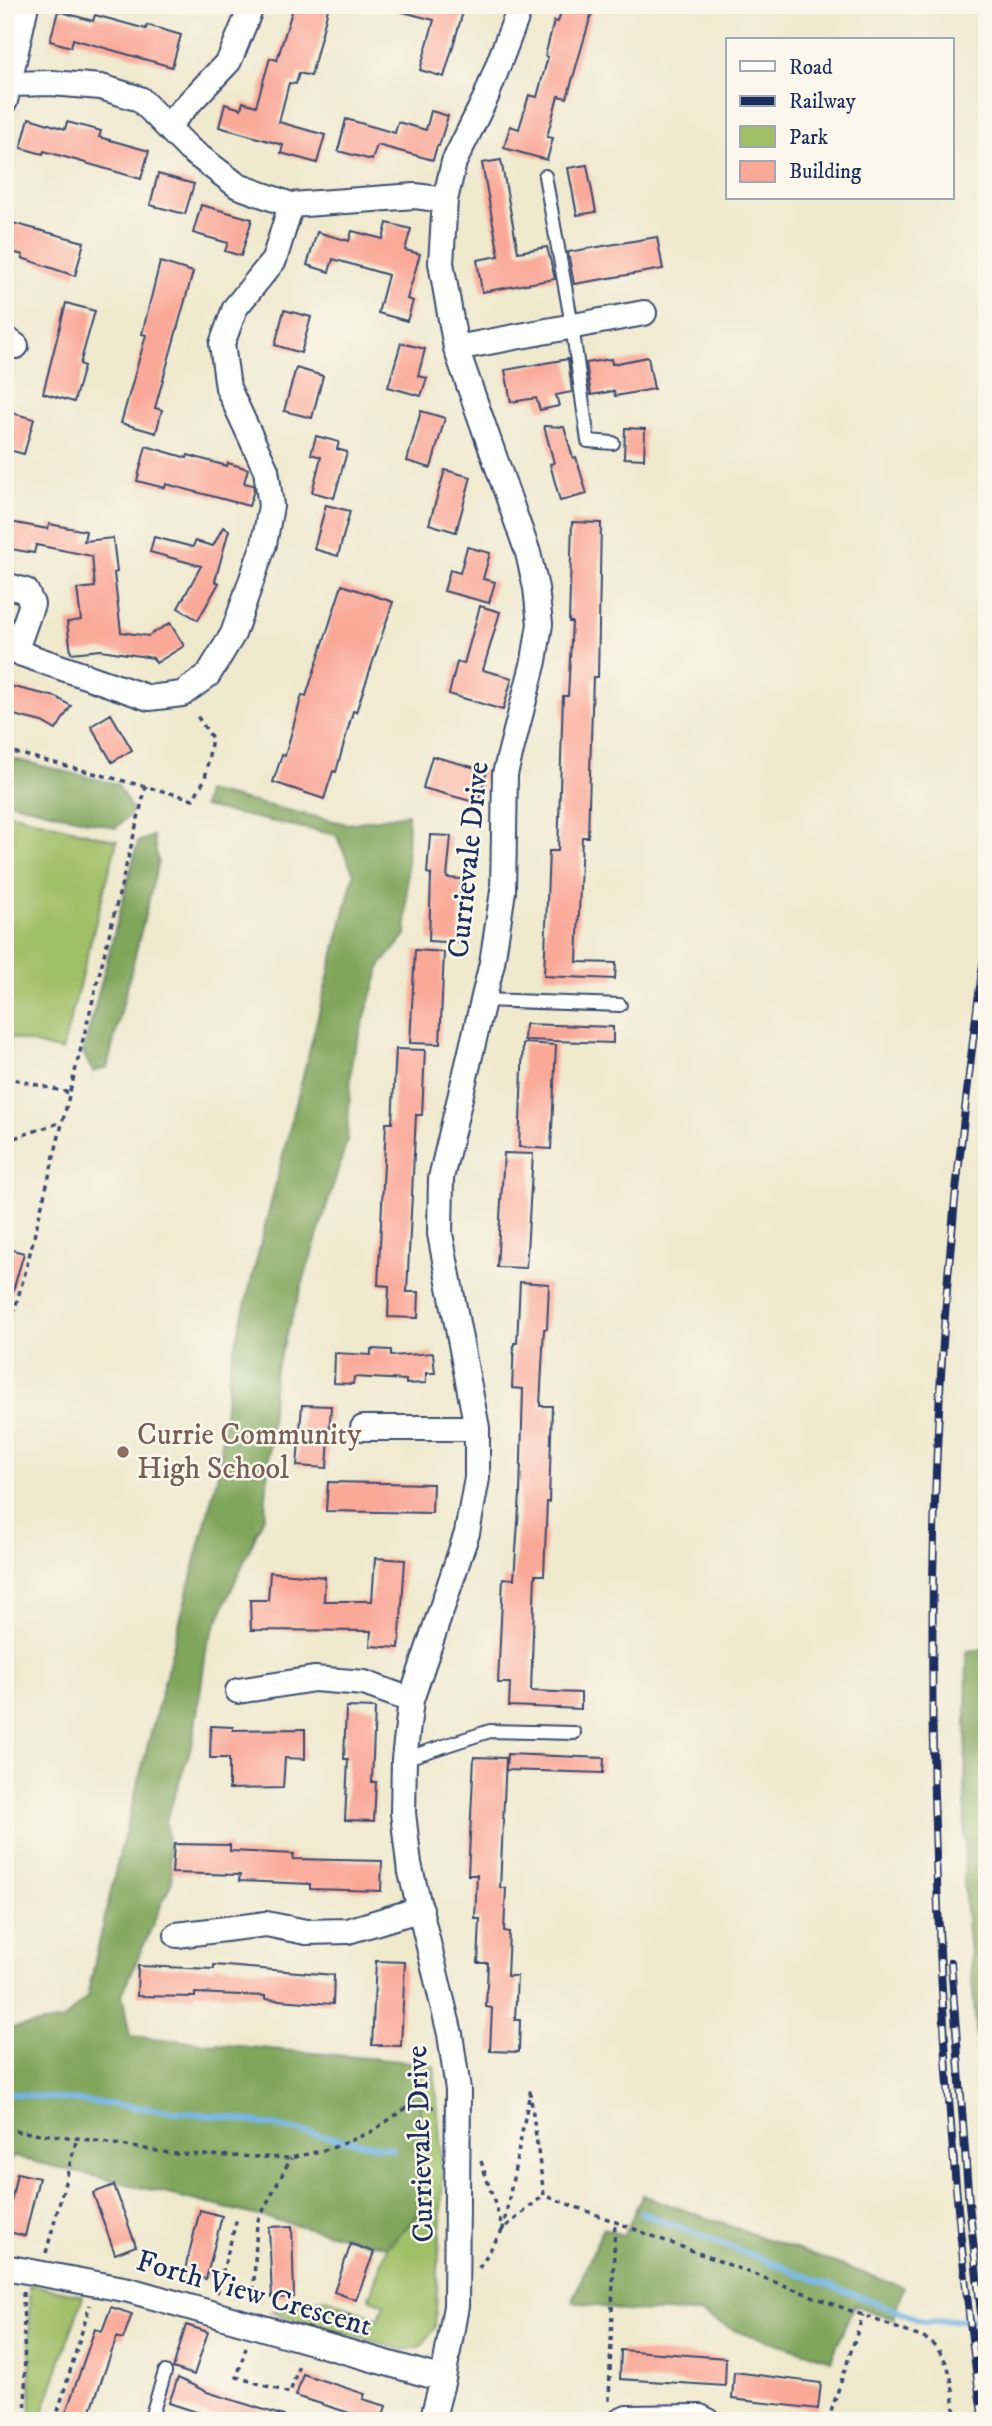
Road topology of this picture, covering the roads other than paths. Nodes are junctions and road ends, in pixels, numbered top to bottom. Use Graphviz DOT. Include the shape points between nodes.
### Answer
graph roads {
  1 [pos="26,5"];
  2 [pos="252,5"];
  3 [pos="521,5"];
  4 [pos="8,92"];
  5 [pos="168,125"];
  6 [pos="545,176"];
  7 [pos="445,200"];
  8 [pos="291,205"];
  9 [pos="644,313"];
  10 [pos="572,325"];
  11 [pos="456,348"];
  12 [pos="612,443"];
  13 [pos="5,585"];
  14 [pos="10,650"];
  15 [pos="483,1000"];
  16 [pos="620,1005"];
  17 [pos="363,1428"];
  18 [pos="477,1428"];
  19 [pos="238,1691"];
  20 [pos="411,1700"];
  21 [pos="574,1733"];
  22 [pos="404,1759"];
  23 [pos="421,1909"];
  24 [pos="177,1935"];
  25 [pos="23,2270"];
  26 [pos="165,2372"];
  27 [pos="443,2379"];
  28 [pos="618,2415"];
  29 [pos="150,2421"];
  30 [pos="432,2421"];
  31 [pos="708,2421"];
  1 -- 4 [label="street"];
  2 -- 5 [label="street" via="229,61"];
  3 -- 7 [label="street, Currievale Drive" via="486,97 454,162"];
  4 -- 5 [label="street" via="51,83 101,87 140,99"];
  5 -- 8 [label="street" via="190,149 238,186"];
  6 -- 10 [label="lane"];
  7 -- 8 [label="street" via="415,196"];
  7 -- 11 [label="street, Currievale Drive" via="441,263"];
  8 -- 14 [label="street" via="274,260 235,308 222,344 228,388 266,470 271,506 264,544 233,635 208,675 182,694 149,698"];
  9 -- 10 [label="street"];
  10 -- 11 [label="street"];
  10 -- 12 [label="lane" via="588,441"];
  11 -- 15 [label="street, Currievale Drive" via="528,553 540,624 505,774 503,891"];
  13 -- 14 [label="street" via="26,591 32,604"];
  15 -- 16 [label="lane"];
  15 -- 18 [label="street, Currievale Drive" via="440,1178 440,1234"];
  17 -- 18 [label="street"];
  18 -- 20 [label="street, Currievale Drive" via="477,1478 467,1534"];
  19 -- 20 [label="street" via="314,1679 363,1683"];
  20 -- 22 [label="street, Currievale Drive"];
  21 -- 22 [label="lane" via="490,1731"];
  22 -- 23 [label="street, Currievale Drive" via="409,1864"];
  23 -- 24 [label="street" via="348,1931 306,1932 266,1924"];
  23 -- 27 [label="street, Currievale Drive" via="458,2090 456,2306"];
  25 -- 27 [label="street, Forth View Crescent" via="96,2283"];
  26 -- 29 [label="lane"];
  27 -- 30 [label="street"];
  28 -- 31 [label="street"];
}
